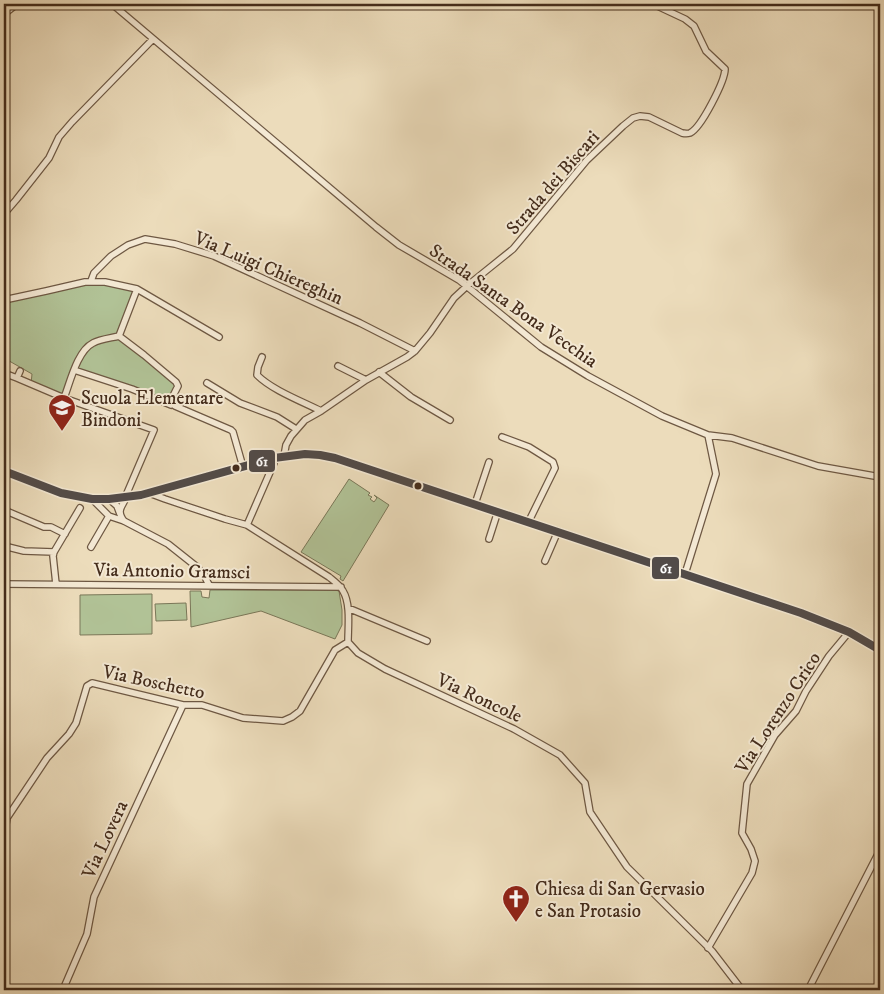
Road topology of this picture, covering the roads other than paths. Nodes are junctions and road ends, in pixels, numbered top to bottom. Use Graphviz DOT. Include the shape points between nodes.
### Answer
graph roads {
  1 [pos="17,4"];
  2 [pos="112,4"];
  3 [pos="652,4"];
  4 [pos="4,14"];
  5 [pos="153,40"];
  6 [pos="4,214"];
  7 [pos="91,281"];
  8 [pos="467,286"];
  9 [pos="137,289"];
  10 [pos="4,300"];
  11 [pos="119,336"];
  12 [pos="219,337"];
  13 [pos="415,351"];
  14 [pos="262,357"];
  15 [pos="338,366"];
  16 [pos="74,370"];
  17 [pos="20,371"];
  18 [pos="378,372"];
  19 [pos="4,376"];
  20 [pos="17,378"];
  21 [pos="366,380"];
  22 [pos="207,383"];
  23 [pos="64,398"];
  24 [pos="172,405"];
  25 [pos="320,412"];
  26 [pos="450,420"];
  27 [pos="296,429"];
  28 [pos="708,435"];
  29 [pos="502,437"];
  30 [pos="284,456"];
  31 [pos="274,458"];
  32 [pos="489,462"];
  33 [pos="243,467"];
  34 [pos="4,471"];
  35 [pos="880,477"];
  36 [pos="162,489"];
  37 [pos="149,492"];
  38 [pos="127,497"];
  39 [pos="92,499"];
  40 [pos="109,499"];
  41 [pos="165,499"];
  42 [pos="475,504"];
  43 [pos="80,508"];
  44 [pos="4,510"];
  45 [pos="498,511"];
  46 [pos="120,514"];
  47 [pos="108,516"];
  48 [pos="124,521"];
  49 [pos="530,522"];
  50 [pos="248,525"];
  51 [pos="558,531"];
  52 [pos="65,534"];
  53 [pos="489,539"];
  54 [pos="4,546"];
  55 [pos="92,547"];
  56 [pos="54,552"];
  57 [pos="546,560"];
  58 [pos="686,574"];
  59 [pos="4,584"];
  60 [pos="56,584"];
  61 [pos="208,586"];
  62 [pos="340,587"];
  63 [pos="348,608"];
  64 [pos="849,632"];
  65 [pos="427,641"];
  66 [pos="348,642"];
  67 [pos="880,650"];
  68 [pos="183,705"];
  69 [pos="4,836"];
  70 [pos="880,850"];
  71 [pos="708,948"];
  72 [pos="65,990"];
  73 [pos="742,990"];
  74 [pos="808,990"];
  1 -- 4 [label="street"];
  2 -- 5 [label="street, Strada Santa Bona Vecchia"];
  3 -- 8 [label="street, Strada dei Biscari" via="694,26 706,51 724,69 725,75 712,105 688,134 649,117 633,118 587,160 513,249"];
  5 -- 6 [label="street" via="59,137 49,158"];
  5 -- 8 [label="street, Strada Santa Bona Vecchia" via="399,245"];
  7 -- 9 [label="street"];
  7 -- 10 [label="street"];
  7 -- 13 [label="street, Via Luigi Chiereghin" via="94,273 111,256 128,245 145,239 175,244 214,256"];
  8 -- 13 [label="street, Strada dei Biscari" via="454,298"];
  8 -- 28 [label="street, Strada Santa Bona Vecchia" via="541,347 662,416"];
  9 -- 11 [label="street"];
  9 -- 12 [label="street"];
  11 -- 16 [label="street" via="86,348"];
  11 -- 24 [label="street" via="176,382 178,386"];
  13 -- 18 [label="street"];
  14 -- 25 [label="street" via="256,375 260,379"];
  15 -- 21 [label="street"];
  16 -- 23 [label="street"];
  16 -- 24 [label="street"];
  17 -- 20 [label="street"];
  18 -- 21 [label="street"];
  18 -- 26 [label="street" via="411,398"];
  19 -- 20 [label="street"];
  20 -- 23 [label="street"];
  21 -- 25 [label="street"];
  22 -- 27 [label="street" via="240,403 277,417"];
  23 -- 38 [label="street" via="154,430"];
  24 -- 33 [label="street" via="231,430"];
  25 -- 27 [label="street"];
  27 -- 30 [label="street" via="286,445"];
  28 -- 35 [label="street, Strada Santa Bona Vecchia" via="732,438 818,466"];
  28 -- 58 [label="street" via="716,474"];
  29 -- 49 [label="street" via="529,447 553,462 555,468"];
  30 -- 31 [label="main road"];
  30 -- 42 [label="main road" via="305,454 335,458"];
  31 -- 33 [label="main road"];
  31 -- 50 [label="street"];
  32 -- 42 [label="street"];
  33 -- 36 [label="main road"];
  34 -- 39 [label="main road" via="61,493"];
  36 -- 37 [label="main road"];
  36 -- 41 [label="street"];
  37 -- 38 [label="main road"];
  37 -- 41 [label="street"];
  38 -- 40 [label="main road"];
  38 -- 46 [label="street"];
  39 -- 40 [label="main road"];
  39 -- 47 [label="street"];
  40 -- 46 [label="street"];
  41 -- 50 [label="street"];
  42 -- 45 [label="main road"];
  43 -- 52 [label="street"];
  44 -- 52 [label="street"];
  45 -- 49 [label="main road"];
  45 -- 53 [label="street"];
  46 -- 48 [label="street"];
  47 -- 48 [label="street"];
  47 -- 55 [label="street"];
  48 -- 61 [label="street" via="168,544 197,567"];
  49 -- 51 [label="main road"];
  50 -- 62 [label="street"];
  51 -- 57 [label="street"];
  51 -- 58 [label="main road"];
  52 -- 56 [label="street"];
  54 -- 56 [label="street" via="24,551"];
  56 -- 60 [label="street"];
  58 -- 64 [label="main road"];
  59 -- 60 [label="street, Via Antonio Gramsci"];
  60 -- 61 [label="street, Via Antonio Gramsci"];
  61 -- 62 [label="street, Via Antonio Gramsci"];
  62 -- 63 [label="street"];
  63 -- 65 [label="street"];
  63 -- 66 [label="street"];
  64 -- 67 [label="main road"];
  64 -- 71 [label="street, Via Lorenzo Crico" via="829,656 796,711 775,735 747,784 742,832 755,861 752,873"];
  66 -- 68 [label="street, Via Boschetto" via="336,650 300,711 282,721 243,718 202,706"];
  66 -- 71 [label="street, Via Roncole" via="358,653 385,668 514,728 560,755 585,783 590,812 627,867"];
  68 -- 69 [label="street, Via Boschetto" via="92,683 87,686 76,723 47,758 7,818"];
  68 -- 72 [label="street, Via Lovera" via="94,897 87,934"];
  70 -- 74 [label="street"];
  71 -- 73 [label="street, Via Roncole"];
}
